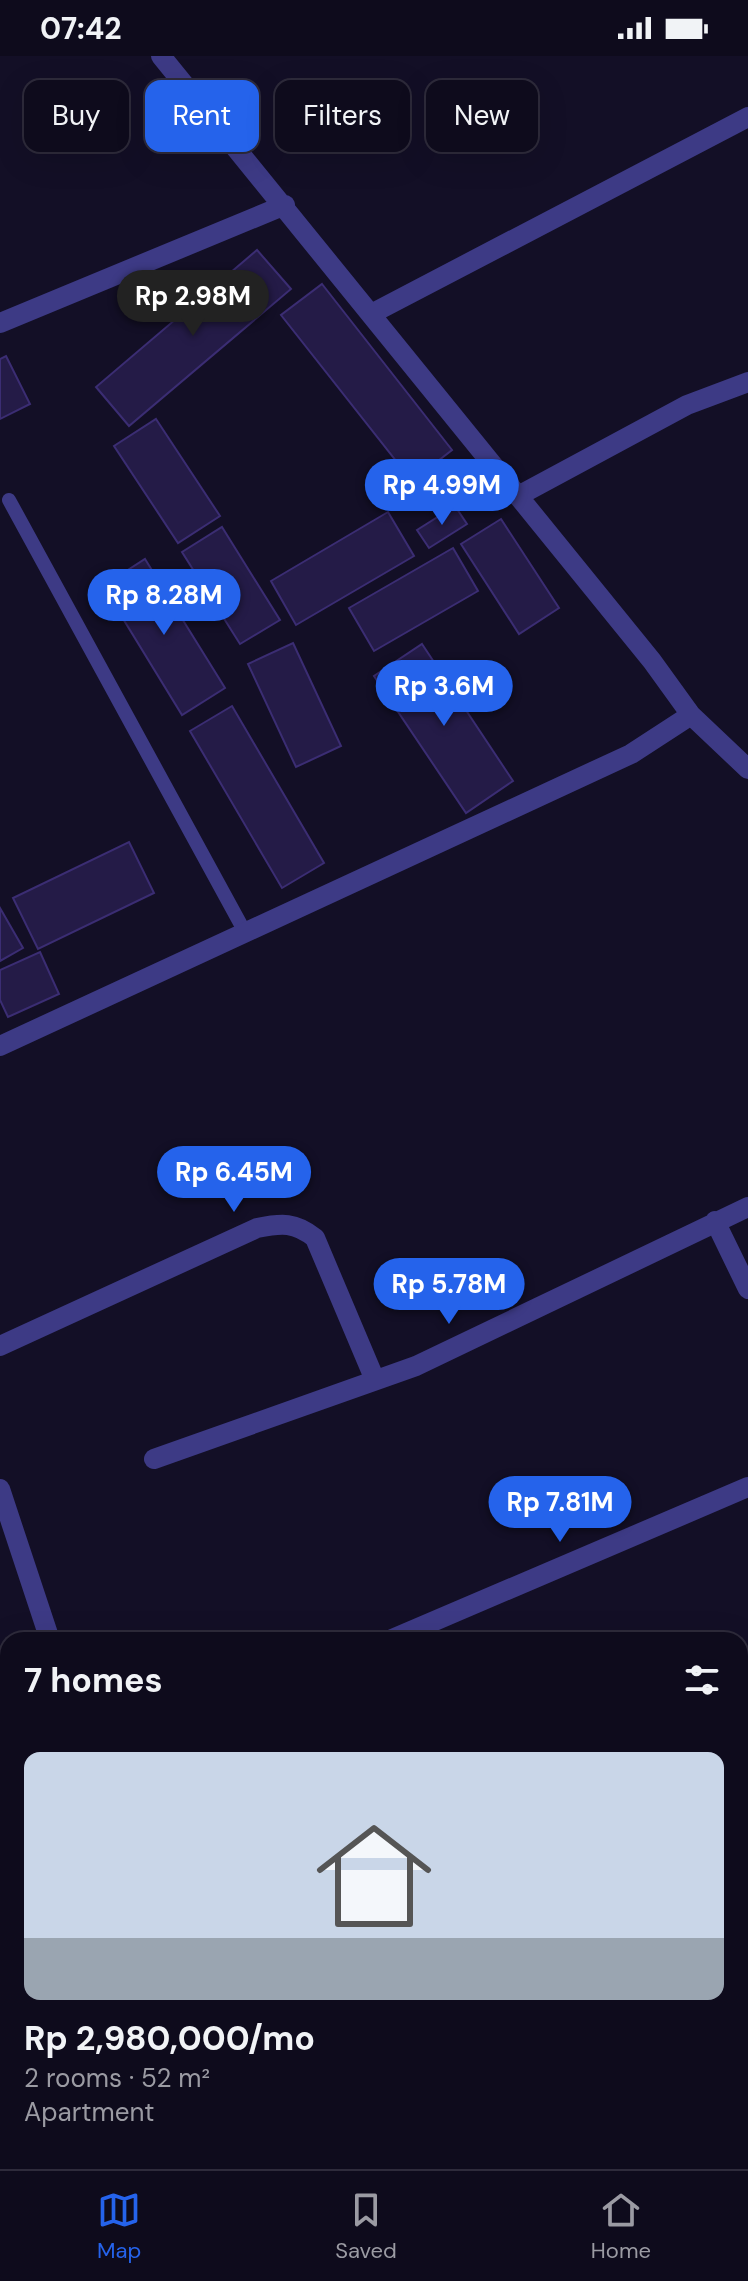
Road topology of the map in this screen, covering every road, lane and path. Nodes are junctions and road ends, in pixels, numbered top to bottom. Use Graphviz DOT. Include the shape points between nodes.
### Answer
graph roads {
  1 [pos="166,58"];
  2 [pos="748,117"];
  3 [pos="285,205"];
  4 [pos="371,314"];
  5 [pos="0,323"];
  6 [pos="748,382"];
  7 [pos="518,496"];
  8 [pos="9,500"];
  9 [pos="691,715"];
  10 [pos="748,769"];
  11 [pos="246,934"];
  12 [pos="0,1046"];
  13 [pos="748,1207"];
  14 [pos="715,1221"];
  15 [pos="748,1289"];
  16 [pos="0,1346"];
  17 [pos="375,1380"];
  18 [pos="154,1459"];
  19 [pos="748,1487"];
  20 [pos="0,1489"];
  21 [pos="47,1632"];
  22 [pos="409,1632"];
  1 -- 3 [label="street"];
  2 -- 4 [label="street"];
  3 -- 4 [label="street"];
  3 -- 5 [label="street"];
  4 -- 7 [label="street"];
  6 -- 7 [label="street" via="687,405"];
  7 -- 9 [label="street"];
  8 -- 11 [label="lane"];
  9 -- 10 [label="street"];
  9 -- 11 [label="street" via="631,754"];
  11 -- 12 [label="street"];
  13 -- 14 [label="street"];
  14 -- 15 [label="street"];
  14 -- 17 [label="street" via="416,1366"];
  16 -- 17 [label="street" via="257,1228 282,1223 299,1226 315,1238"];
  17 -- 18 [label="street"];
  19 -- 22 [label="street"];
  20 -- 21 [label="street"];
}
